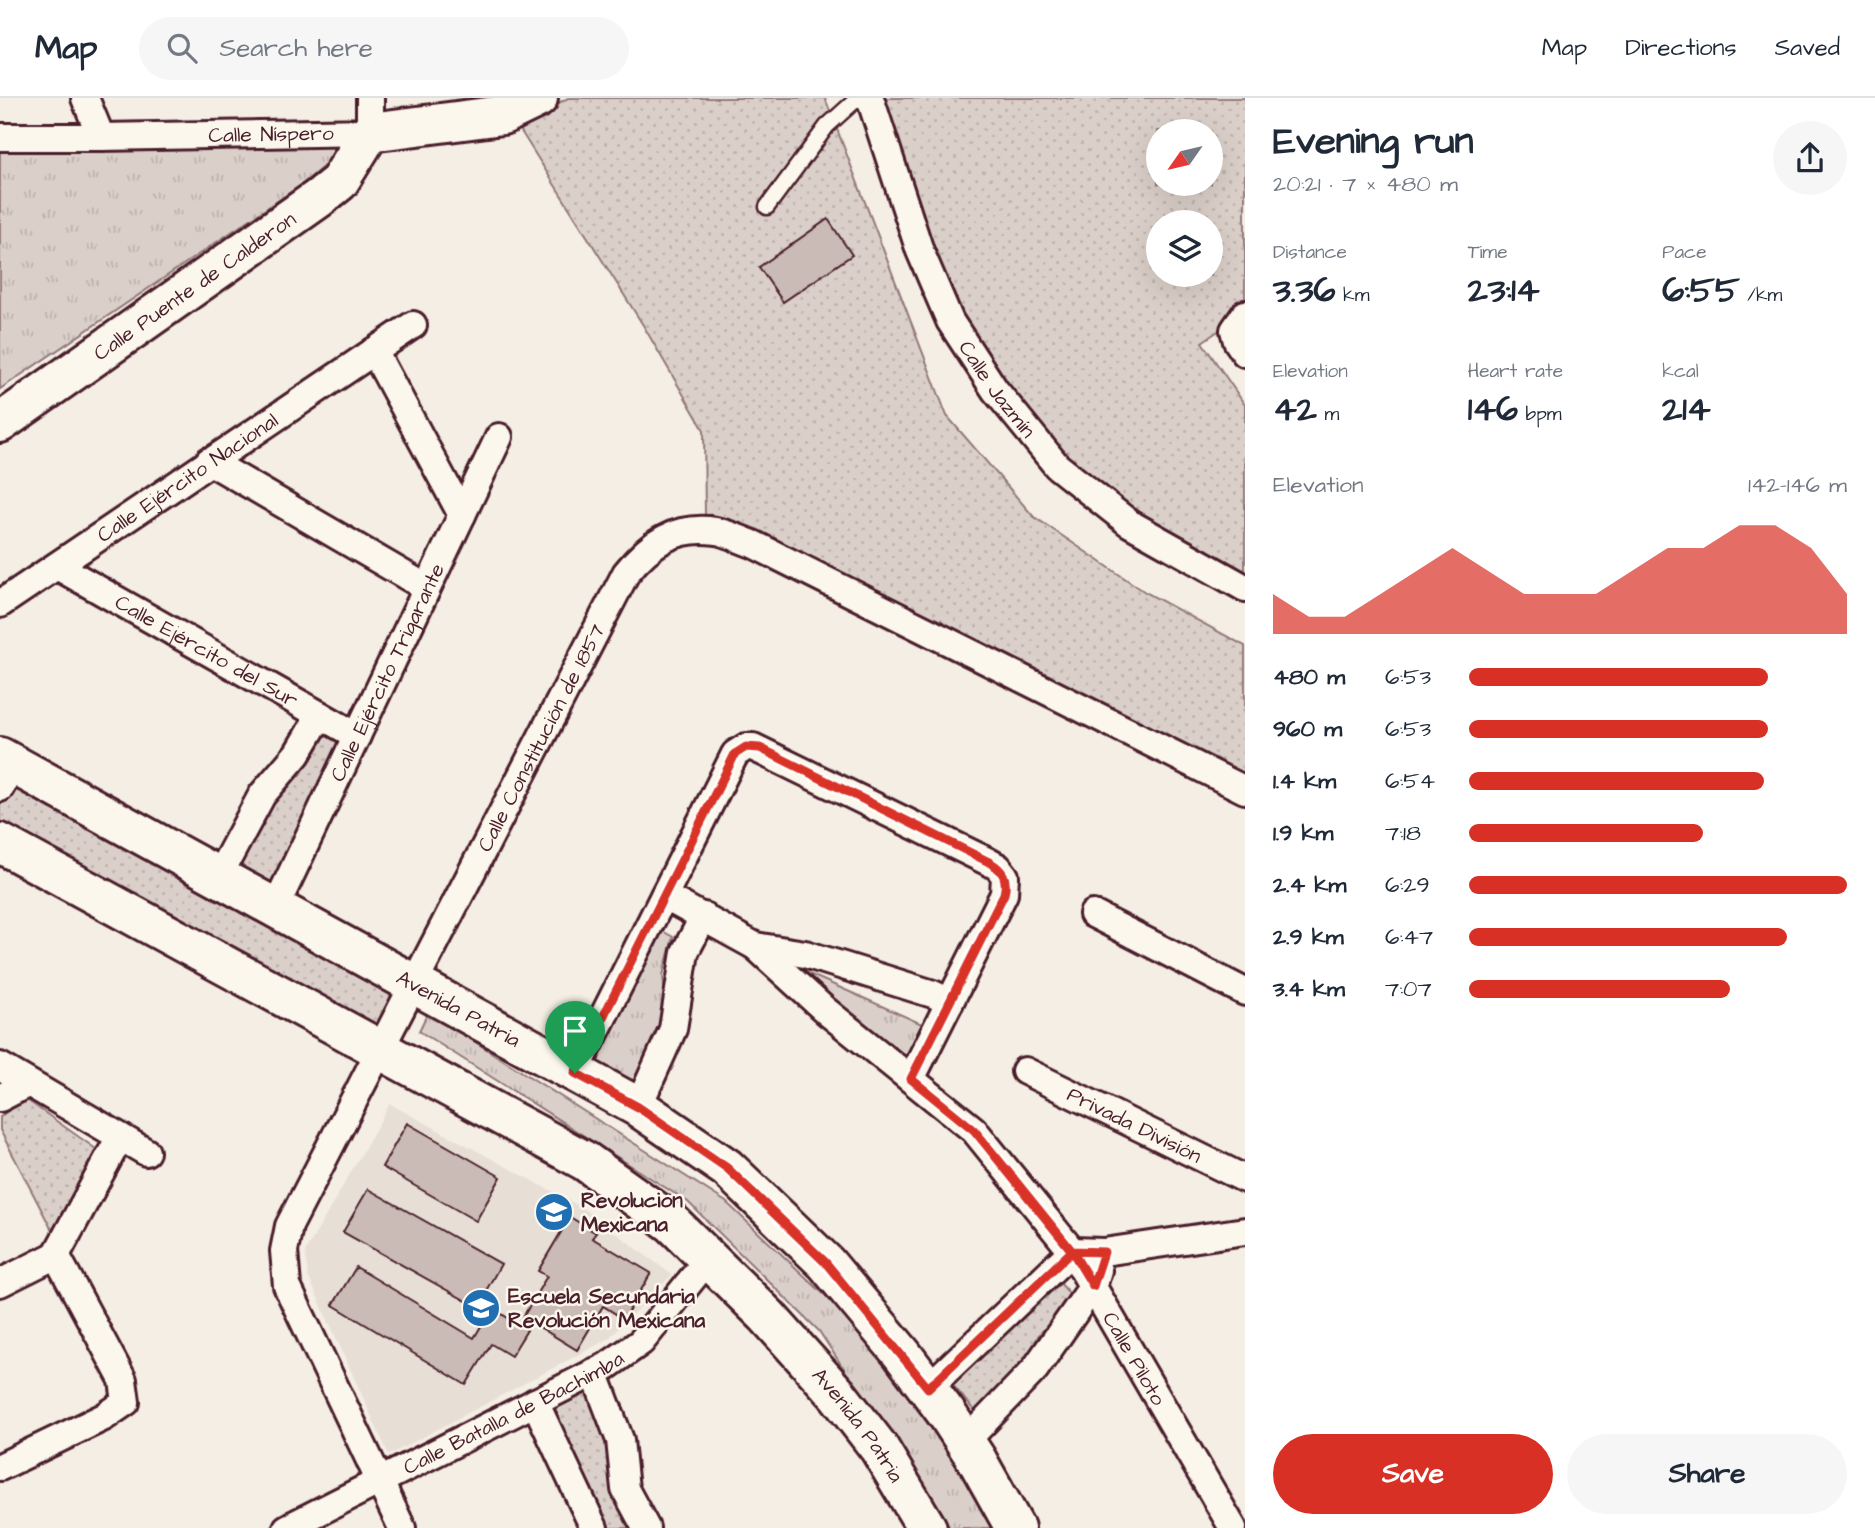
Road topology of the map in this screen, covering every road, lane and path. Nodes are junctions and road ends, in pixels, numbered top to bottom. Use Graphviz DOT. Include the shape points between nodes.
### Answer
graph roads {
  1 [pos="85,98"];
  2 [pos="538,98"];
  3 [pos="858,98"];
  4 [pos="870,98"];
  5 [pos="370,115"];
  6 [pos="0,137"];
  7 [pos="101,137"];
  8 [pos="767,207"];
  9 [pos="1245,314"];
  10 [pos="413,325"];
  11 [pos="374,351"];
  12 [pos="1245,353"];
  13 [pos="0,423"];
  14 [pos="499,437"];
  15 [pos="209,461"];
  16 [pos="462,515"];
  17 [pos="57,566"];
  18 [pos="1245,588"];
  19 [pos="427,589"];
  20 [pos="0,604"];
  21 [pos="320,715"];
  22 [pos="357,736"];
  23 [pos="5,770"];
  24 [pos="1245,790"];
  25 [pos="0,844"];
  26 [pos="218,877"];
  27 [pos="664,896"];
  28 [pos="275,908"];
  29 [pos="1093,914"];
  30 [pos="704,916"];
  31 [pos="755,946"];
  32 [pos="413,984"];
  33 [pos="1245,992"];
  34 [pos="950,1002"];
  35 [pos="379,1049"];
  36 [pos="0,1066"];
  37 [pos="1025,1071"];
  38 [pos="575,1073"];
  39 [pos="911,1079"];
  40 [pos="27,1084"];
  41 [pos="0,1098"];
  42 [pos="638,1107"];
  43 [pos="120,1137"];
  44 [pos="146,1152"];
  45 [pos="1245,1179"];
  46 [pos="1245,1231"];
  47 [pos="1072,1251"];
  48 [pos="1104,1252"];
  49 [pos="56,1255"];
  50 [pos="709,1258"];
  51 [pos="0,1283"];
  52 [pos="1093,1286"];
  53 [pos="594,1372"];
  54 [pos="928,1388"];
  55 [pos="535,1402"];
  56 [pos="965,1442"];
  57 [pos="0,1467"];
  58 [pos="380,1481"];
  59 [pos="287,1528"];
  60 [pos="402,1528"];
  61 [pos="594,1528"];
  62 [pos="646,1528"];
  63 [pos="927,1528"];
  64 [pos="1015,1528"];
  65 [pos="1233,1528"];
  1 -- 7 [label="street"];
  2 -- 5 [label="street, Calle Níspero" via="503,115"];
  3 -- 8 [label="lane" via="827,125"];
  4 -- 18 [label="street, Calle Jazmín" via="920,251 950,321 995,390 1057,466 1129,523"];
  5 -- 7 [label="street, Calle Níspero"];
  5 -- 13 [label="street, Calle Puente de Calderon" via="339,182"];
  6 -- 7 [label="street, Calle Níspero"];
  9 -- 12 [label="street" via="1234,330"];
  10 -- 11 [label="street, Calle Ejército Nacional"];
  11 -- 15 [label="street, Calle Ejército Nacional"];
  11 -- 16 [label="street"];
  14 -- 16 [label="street, Calle Ejército Trigarante"];
  15 -- 17 [label="street, Calle Ejército Nacional"];
  15 -- 19 [label="street"];
  16 -- 19 [label="street, Calle Ejército Trigarante"];
  17 -- 20 [label="street, Calle Ejército Nacional"];
  17 -- 21 [label="street, Calle Ejército del Sur"];
  19 -- 22 [label="street, Calle Ejército Trigarante"];
  21 -- 22 [label="street, Calle Ejército del Sur"];
  21 -- 26 [label="street, Calle Ejército Trigarante" via="297,754 262,795"];
  22 -- 28 [label="street, Calle Ejército Trigarante"];
  23 -- 26 [label="street, Avenida Patria"];
  24 -- 32 [label="street, Calle Constitución de 1857" via="753,544 717,531 668,536 642,552 626,573"];
  25 -- 35 [label="street, Avenida Patria"];
  26 -- 28 [label="street, Avenida Patria"];
  27 -- 30 [label="street"];
  27 -- 34 [label="street" via="735,754 746,747 760,748 989,862 1005,876 1004,894"];
  27 -- 38 [label="street"];
  28 -- 32 [label="street, Avenida Patria"];
  29 -- 33 [label="street"];
  30 -- 31 [label="street"];
  30 -- 42 [label="street" via="685,952 673,1029"];
  31 -- 34 [label="street" via="805,954"];
  31 -- 39 [label="street, Calle Piloto"];
  32 -- 35 [label="street, Calle Constitución de 1857"];
  32 -- 38 [label="street, Avenida Patria"];
  34 -- 39 [label="street"];
  35 -- 50 [label="street, Avenida Patria" via="585,1161 672,1223"];
  35 -- 58 [label="street, Calle Constitución de 1857" via="289,1226 284,1251 287,1286"];
  36 -- 40 [label="street"];
  37 -- 45 [label="street, Privada División"];
  38 -- 42 [label="street, Avenida Patria"];
  39 -- 47 [label="street, Calle Piloto" via="974,1130"];
  40 -- 41 [label="street"];
  40 -- 43 [label="street"];
  42 -- 54 [label="street, Avenida Patria" via="727,1168 826,1263"];
  43 -- 44 [label="street"];
  43 -- 49 [label="street"];
  46 -- 48 [label="street"];
  47 -- 48 [label="street"];
  47 -- 52 [label="street, Calle Piloto"];
  47 -- 54 [label="street"];
  48 -- 52 [label="street"];
  49 -- 51 [label="street"];
  49 -- 57 [label="street" via="123,1380 126,1402"];
  50 -- 53 [label="street, Calle Batalla de Bachimba" via="641,1342"];
  50 -- 63 [label="street, Avenida Patria" via="838,1395 879,1448"];
  52 -- 56 [label="street" via="1035,1369"];
  52 -- 65 [label="street, Calle Piloto"];
  53 -- 55 [label="street, Calle Batalla de Bachimba"];
  53 -- 62 [label="street" via="620,1440 625,1489"];
  54 -- 56 [label="street, Avenida Patria"];
  55 -- 58 [label="street, Calle Batalla de Bachimba"];
  55 -- 61 [label="street"];
  56 -- 64 [label="street, Avenida Patria"];
  58 -- 59 [label="street, Calle Batalla de Bachimba"];
  58 -- 60 [label="street, Calle Constitución de 1857"];
}
